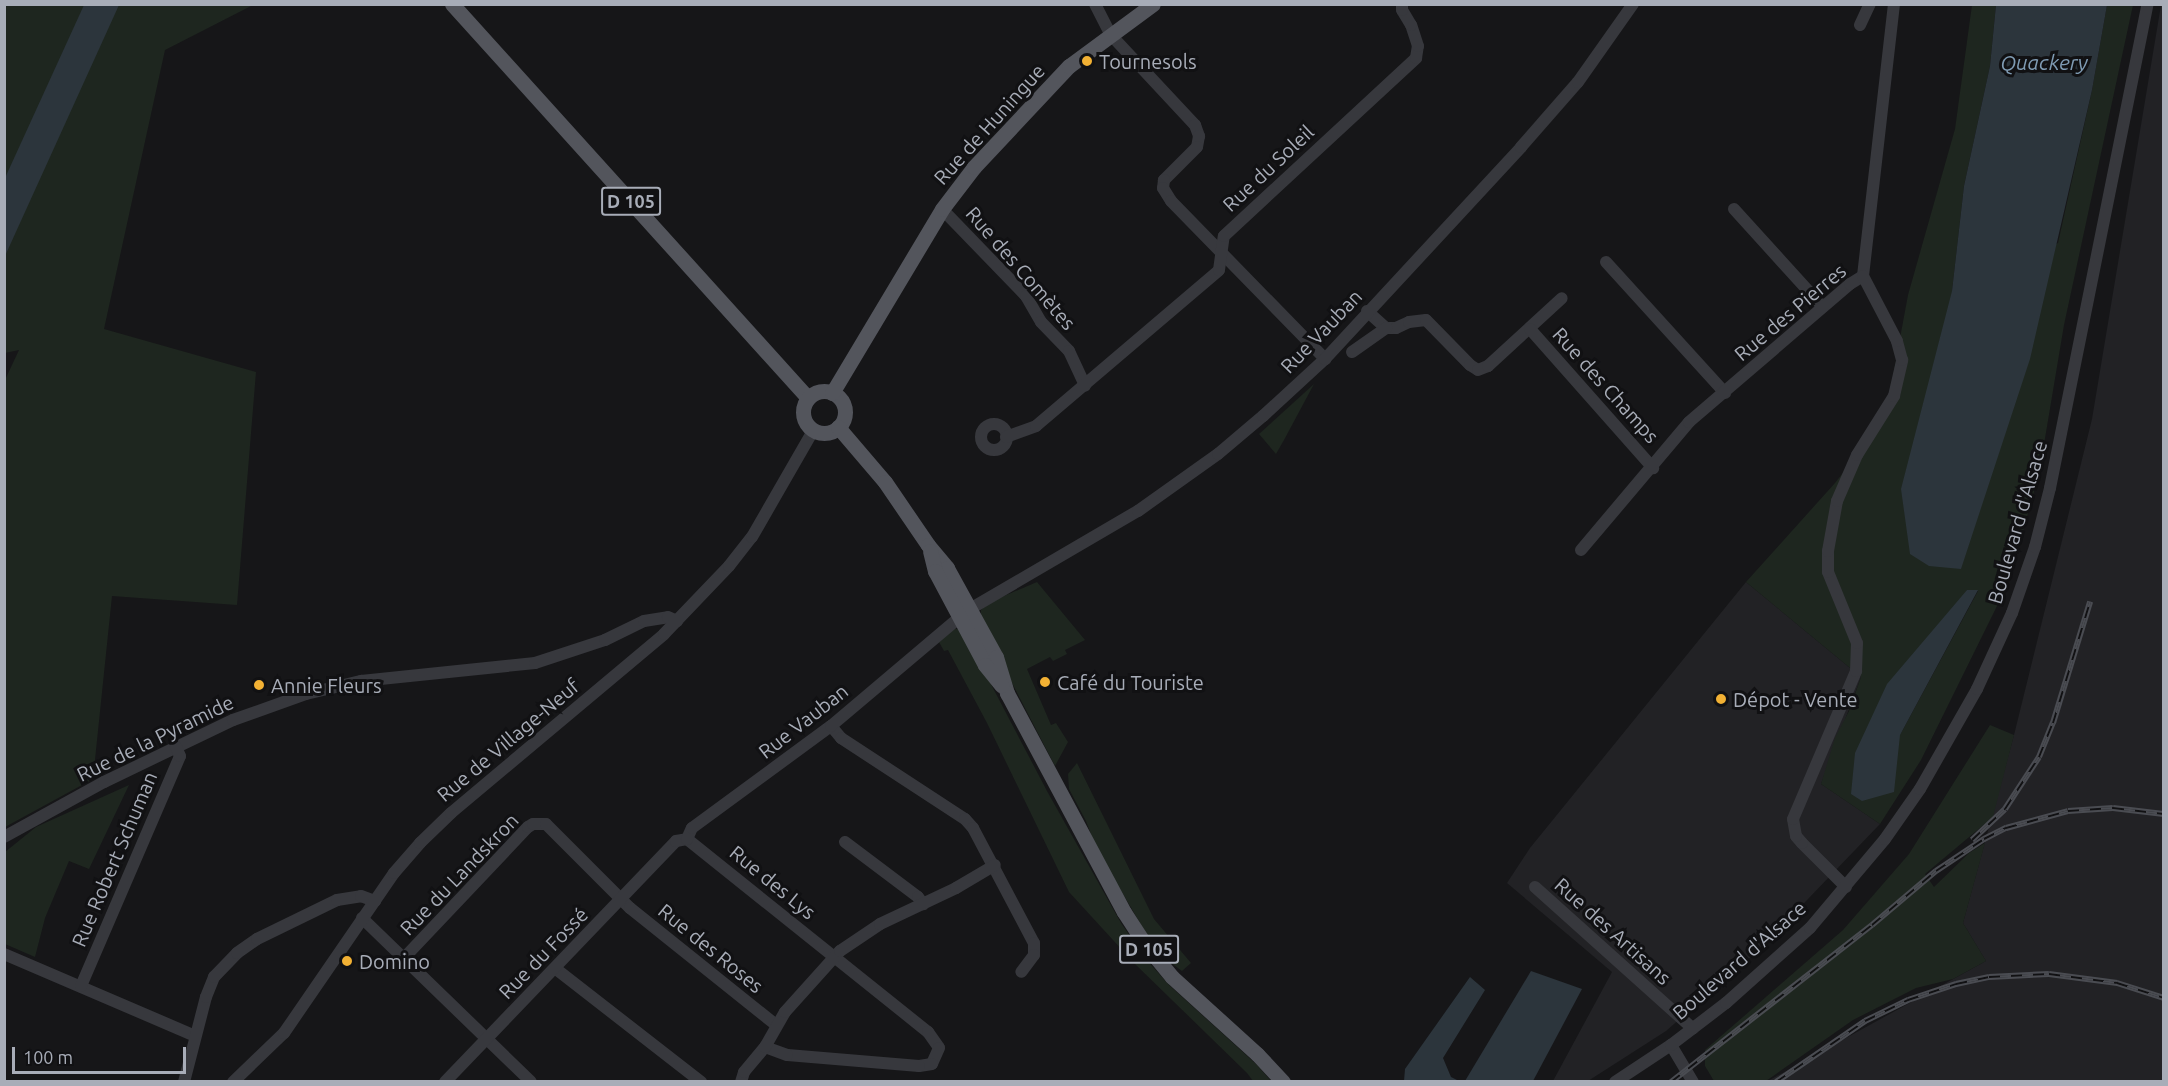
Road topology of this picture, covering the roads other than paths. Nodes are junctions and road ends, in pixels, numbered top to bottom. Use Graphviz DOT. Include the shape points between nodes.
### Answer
graph roads {
  1 [pos="452,4"];
  2 [pos="1095,4"];
  3 [pos="1153,4"];
  4 [pos="1402,4"];
  5 [pos="1633,4"];
  6 [pos="1870,4"];
  7 [pos="1894,4"];
  8 [pos="2148,4"];
  9 [pos="1860,25"];
  10 [pos="1110,34"];
  11 [pos="942,209"];
  12 [pos="1734,209"];
  13 [pos="1222,254"];
  14 [pos="1606,262"];
  15 [pos="1863,276"];
  16 [pos="1562,298"];
  17 [pos="1823,307"];
  18 [pos="1367,311"];
  19 [pos="1386,328"];
  20 [pos="1530,329"];
  21 [pos="1352,352"];
  22 [pos="1325,359"];
  23 [pos="1085,386"];
  24 [pos="832,393"];
  25 [pos="1725,393"];
  26 [pos="808,398"];
  27 [pos="838,427"];
  28 [pos="813,431"];
  29 [pos="1006,437"];
  30 [pos="1653,468"];
  31 [pos="1581,550"];
  32 [pos="965,613"];
  33 [pos="677,621"];
  34 [pos="831,726"];
  35 [pos="176,747"];
  36 [pos="4,837"];
  37 [pos="687,838"];
  38 [pos="845,842"];
  39 [pos="667,850"];
  40 [pos="994,865"];
  41 [pos="1535,887"];
  42 [pos="1846,887"];
  43 [pos="621,900"];
  44 [pos="375,901"];
  45 [pos="923,904"];
  46 [pos="362,918"];
  47 [pos="4,954"];
  48 [pos="834,956"];
  49 [pos="404,958"];
  50 [pos="556,969"];
  51 [pos="1021,972"];
  52 [pos="81,986"];
  53 [pos="776,1025"];
  54 [pos="1693,1029"];
  55 [pos="195,1036"];
  56 [pos="486,1040"];
  57 [pos="1671,1045"];
  58 [pos="765,1047"];
  59 [pos="184,1082"];
  60 [pos="233,1082"];
  61 [pos="445,1082"];
  62 [pos="531,1082"];
  63 [pos="701,1082"];
  64 [pos="741,1082"];
  65 [pos="1282,1082"];
  66 [pos="1615,1082"];
  67 [pos="1693,1082"];
  1 -- 26 [label="main road, D 105"];
  2 -- 10 [label="street"];
  3 -- 10 [label="main road, Rue de Huningue"];
  4 -- 13 [label="street, Rue du Soleil" via="1418,46 1416,58 1224,236"];
  5 -- 18 [label="street, Rue Vauban" via="1578,82"];
  6 -- 9 [label="street"];
  7 -- 15 [label="street, Rue des Pierres"];
  8 -- 42 [label="street, Boulevard d'Alsace" via="2062,437 2035,547 2016,602 1951,739 1885,839"];
  10 -- 11 [label="main road, Rue de Huningue" via="1069,66 1034,102 974,167"];
  10 -- 13 [label="street" via="1195,125 1197,147 1164,180 1163,188"];
  11 -- 23 [label="street, Rue des Comètes" via="1026,296 1041,322 1069,351"];
  11 -- 24 [label="main road, Rue de Huningue"];
  12 -- 17 [label="street"];
  13 -- 22 [label="street"];
  13 -- 23 [label="street, Rue du Soleil" via="1219,270"];
  14 -- 25 [label="street"];
  15 -- 17 [label="street, Rue des Pierres"];
  15 -- 42 [label="street" via="1897,341 1902,360 1894,396 1857,455 1838,501 1827,551 1828,572 1857,643 1856,671 1793,819 1802,843"];
  16 -- 20 [label="street"];
  17 -- 25 [label="street, Rue des Pierres"];
  18 -- 19 [label="street"];
  18 -- 22 [label="street, Rue Vauban"];
  19 -- 20 [label="street" via="1426,320 1478,370 1488,366"];
  19 -- 21 [label="street"];
  20 -- 30 [label="street, Rue des Champs"];
  22 -- 32 [label="street, Rue Vauban" via="1218,454 1138,510"];
  23 -- 29 [label="street, Rue du Soleil" via="1036,426"];
  24 -- 26 [label="main road" via="820,391"];
  24 -- 27 [label="main road" via="844,409"];
  25 -- 30 [label="street, Rue des Pierres" via="1689,422"];
  26 -- 28 [label="main road" via="804,418"];
  27 -- 28 [label="main road" via="825,433"];
  27 -- 32 [label="main road, D 105" via="885,482 928,545 935,571"];
  28 -- 33 [label="street" via="752,537"];
  30 -- 31 [label="street, Rue des Pierres"];
  32 -- 34 [label="street, Rue Vauban"];
  32 -- 65 [label="main road, D 105" via="985,665 1007,693 1144,943 1172,977"];
  33 -- 35 [label="street, Rue de la Pyramide" via="668,617 644,621 605,640 535,663 361,681 306,694 233,720"];
  33 -- 44 [label="street, Rue de Village-Neuf" via="451,813 420,843"];
  34 -- 37 [label="street, Rue Vauban" via="692,828"];
  34 -- 40 [label="street" via="841,738 965,819"];
  35 -- 36 [label="street, Rue de la Pyramide"];
  35 -- 52 [label="street, Rue Robert Schuman" via="180,756"];
  37 -- 39 [label="street, Rue Vauban" via="676,841"];
  37 -- 48 [label="street, Rue des Lys"];
  38 -- 45 [label="street"];
  39 -- 43 [label="street, Rue du Fossé"];
  40 -- 45 [label="street"];
  40 -- 51 [label="street" via="1034,943 1034,955"];
  41 -- 54 [label="street, Rue des Artisans"];
  42 -- 54 [label="street, Boulevard d'Alsace" via="1810,928"];
  43 -- 49 [label="street, Rue du Landskron" via="557,833 546,824 533,824"];
  43 -- 50 [label="street, Rue du Fossé"];
  43 -- 53 [label="street, Rue des Roses"];
  44 -- 46 [label="street, Rue de Village-Neuf"];
  44 -- 55 [label="street" via="361,896 337,900 256,939 237,953 214,977"];
  45 -- 48 [label="street" via="880,924"];
  46 -- 49 [label="street"];
  46 -- 60 [label="street, Rue de Village-Neuf" via="284,1032"];
  47 -- 52 [label="street"];
  48 -- 53 [label="street"];
  48 -- 58 [label="street, Rue des Lys" via="928,1032 939,1048 932,1064 787,1055"];
  49 -- 56 [label="street"];
  50 -- 56 [label="street, Rue du Fossé"];
  50 -- 63 [label="street"];
  52 -- 55 [label="street"];
  53 -- 58 [label="street"];
  54 -- 57 [label="street, Boulevard d'Alsace"];
  55 -- 59 [label="street"];
  56 -- 61 [label="street, Rue du Fossé"];
  56 -- 62 [label="street"];
  57 -- 66 [label="street, Boulevard d'Alsace"];
  57 -- 67 [label="street"];
  58 -- 64 [label="street" via="744,1072"];
}
